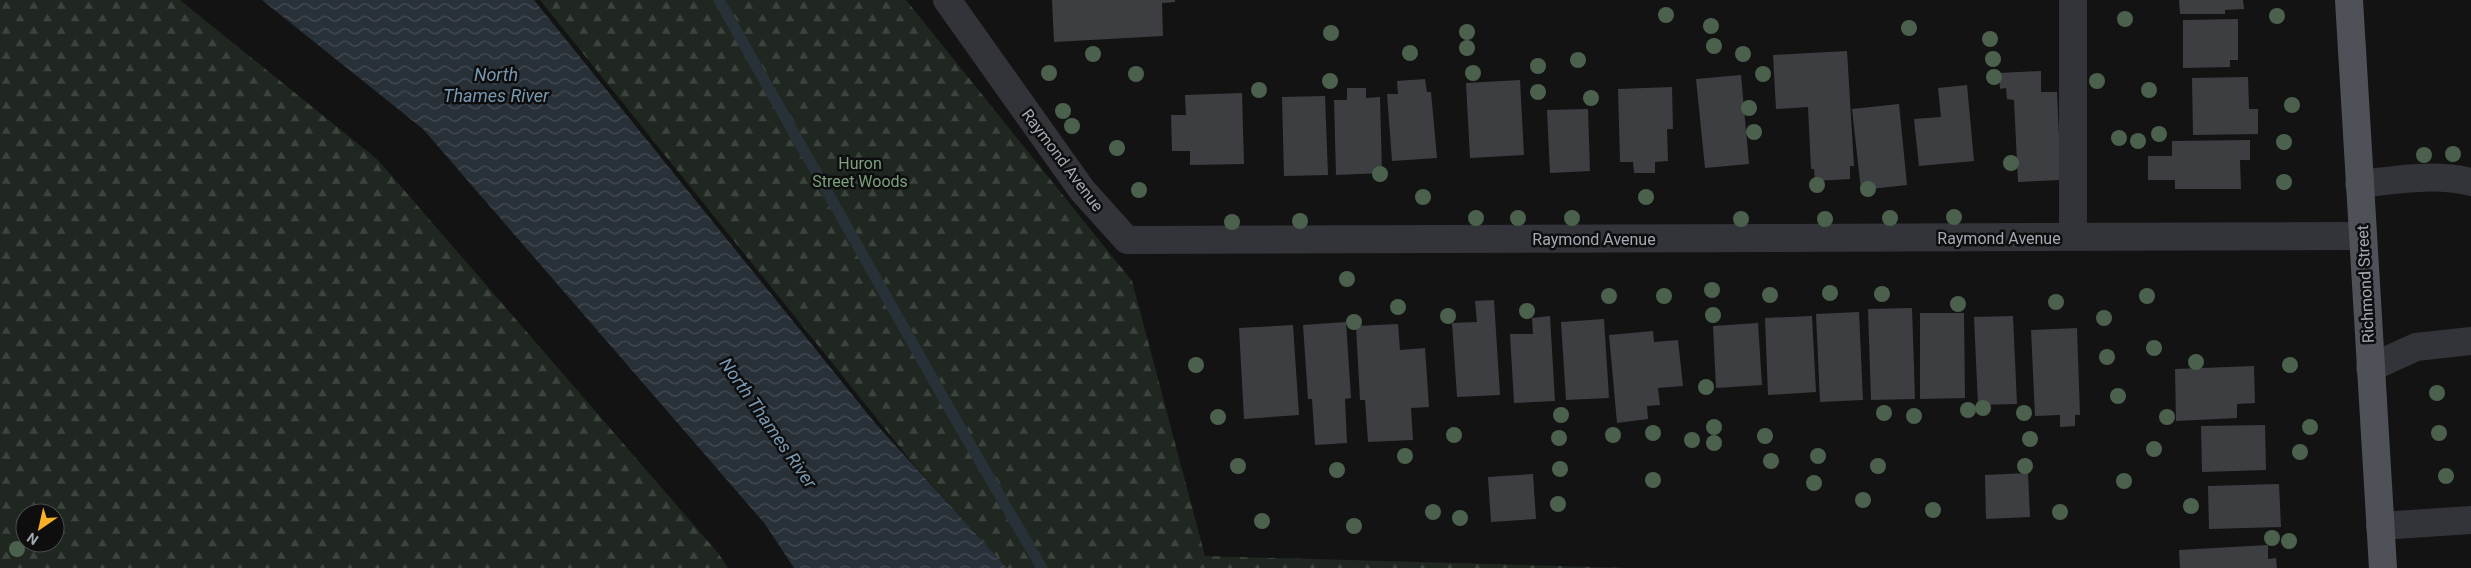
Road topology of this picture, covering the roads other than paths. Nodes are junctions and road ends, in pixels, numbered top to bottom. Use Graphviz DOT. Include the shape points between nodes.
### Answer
graph roads {
  1 [pos="947,0"];
  2 [pos="2073,0"];
  3 [pos="2349,0"];
  4 [pos="2471,182"];
  5 [pos="2359,184"];
  6 [pos="2362,236"];
  7 [pos="2073,237"];
  8 [pos="2471,341"];
  9 [pos="2370,368"];
  10 [pos="2471,520"];
  11 [pos="2380,526"];
  12 [pos="2383,568"];
  1 -- 7 [label="street, Raymond Avenue" via="1082,190 1128,240"];
  2 -- 7 [label="street"];
  3 -- 5 [label="main road, Richmond Street"];
  4 -- 5 [label="street" via="2405,178"];
  5 -- 6 [label="main road, Richmond Street"];
  6 -- 7 [label="street, Raymond Avenue"];
  6 -- 9 [label="main road, Richmond Street"];
  8 -- 9 [label="street" via="2416,347"];
  9 -- 11 [label="main road, Richmond Street"];
  10 -- 11 [label="street"];
  11 -- 12 [label="main road, Richmond Street"];
}
